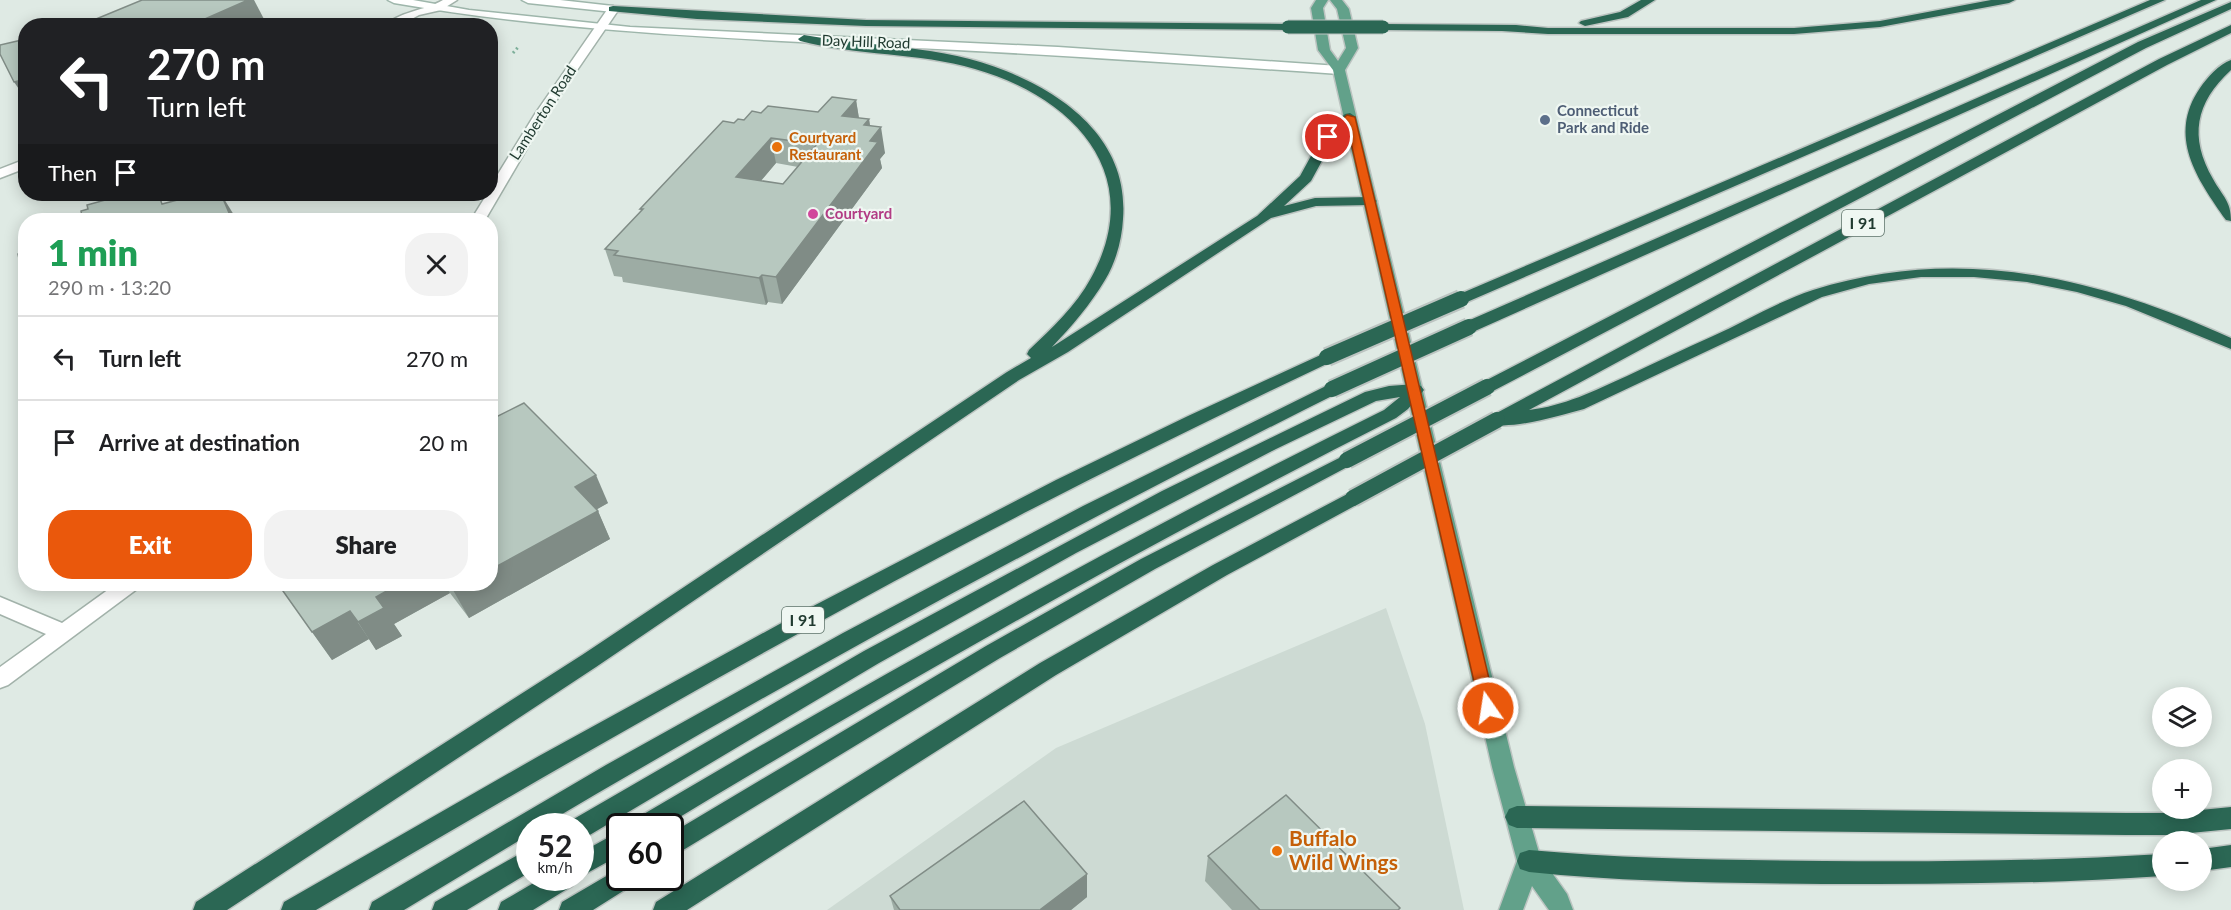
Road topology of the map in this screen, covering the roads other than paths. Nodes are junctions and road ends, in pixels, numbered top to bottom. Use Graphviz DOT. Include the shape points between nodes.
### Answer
graph roads {
  1 [pos="394,0"];
  2 [pos="451,0"];
  3 [pos="528,0"];
  4 [pos="1322,0"];
  5 [pos="1336,0"];
  6 [pos="1649,0"];
  7 [pos="2009,0"];
  8 [pos="2159,0"];
  9 [pos="2210,0"];
  10 [pos="2231,5"];
  11 [pos="437,8"];
  12 [pos="613,9"];
  13 [pos="404,18"];
  14 [pos="430,18"];
  15 [pos="601,28"];
  16 [pos="2231,28"];
  17 [pos="1506,29"];
  18 [pos="804,39"];
  19 [pos="2231,64"];
  20 [pos="1339,70"];
  21 [pos="1350,117"];
  22 [pos="18,166"];
  23 [pos="0,174"];
  24 [pos="498,186"];
  25 [pos="1370,201"];
  26 [pos="2231,217"];
  27 [pos="1262,219"];
  28 [pos="2231,344"];
  29 [pos="1013,376"];
  30 [pos="1415,390"];
  31 [pos="1497,420"];
  32 [pos="121,591"];
  33 [pos="0,605"];
  34 [pos="65,633"];
  35 [pos="0,679"];
  36 [pos="667,813"];
  37 [pos="1517,817"];
  38 [pos="2231,818"];
  39 [pos="594,820"];
  40 [pos="684,839"];
  41 [pos="2231,856"];
  42 [pos="2212,859"];
  43 [pos="1529,861"];
  44 [pos="516,867"];
  45 [pos="2152,867"];
  46 [pos="606,888"];
  47 [pos="541,891"];
  48 [pos="205,910"];
  49 [pos="293,910"];
  50 [pos="381,910"];
  51 [pos="444,910"];
  52 [pos="510,910"];
  53 [pos="571,910"];
  54 [pos="665,910"];
  55 [pos="1511,910"];
  56 [pos="1561,910"];
  1 -- 11 [label="main road, Day Hill Road"];
  2 -- 11 [label="main road"];
  3 -- 12 [label="main road"];
  4 -- 20 [label="main road" via="1317,8 1324,50"];
  5 -- 20 [label="main road" via="1343,9 1352,48"];
  6 -- 17 [label="highway" via="1624,15 1598,21"];
  7 -- 17 [label="highway" via="1910,20 1803,31"];
  8 -- 49 [label="highway, I 91, bridge" via="1327,357 1118,456 878,579 597,734"];
  9 -- 50 [label="highway, bridge" via="1332,389 1108,501 867,629"];
  10 -- 40 [label="highway, bridge" via="2142,45 1148,564"];
  11 -- 13 [label="main road"];
  11 -- 14 [label="main road"];
  11 -- 15 [label="main road, Day Hill Road"];
  12 -- 15 [label="main road, Lamberton Road"];
  12 -- 17 [label="highway, bridge" via="837,23"];
  15 -- 18 [label="main road, Day Hill Road"];
  15 -- 24 [label="main road, Lamberton Road" via="536,122"];
  16 -- 31 [label="highway, I 91"];
  18 -- 20 [label="main road, Day Hill Road"];
  18 -- 29 [label="highway" via="948,59 1002,73 1057,102 1103,151 1118,193 1118,225 1108,260 1073,320"];
  19 -- 26 [label="highway" via="2205,88 2190,127 2202,171"];
  20 -- 21 [label="main road"];
  21 -- 25 [label="main road"];
  21 -- 27 [label="highway" via="1328,137 1306,178"];
  22 -- 23 [label="main road"];
  25 -- 27 [label="highway" via="1315,202"];
  25 -- 30 [label="main road"];
  27 -- 29 [label="highway"];
  28 -- 31 [label="highway" via="2149,309 2068,285 1990,272 1908,273 1851,282 1816,294 1578,405"];
  29 -- 48 [label="highway" via="599,654"];
  30 -- 36 [label="highway" via="1390,414 1067,581"];
  30 -- 37 [label="main road"];
  30 -- 39 [label="highway" via="1371,396 1174,495 952,614"];
  31 -- 54 [label="highway, I 91, bridge" via="1200,581 1048,669"];
  32 -- 34 [label="main road"];
  33 -- 34 [label="main road"];
  34 -- 35 [label="main road"];
  37 -- 38 [label="highway" via="2126,824"];
  37 -- 43 [label="main road"];
  41 -- 42 [label="highway"];
  43 -- 45 [label="highway" via="1619,870 1936,874"];
  43 -- 55 [label="main road"];
  43 -- 56 [label="main road"];
  44 -- 51 [label="highway"];
  46 -- 53 [label="highway"];
  47 -- 52 [label="highway"];
}
